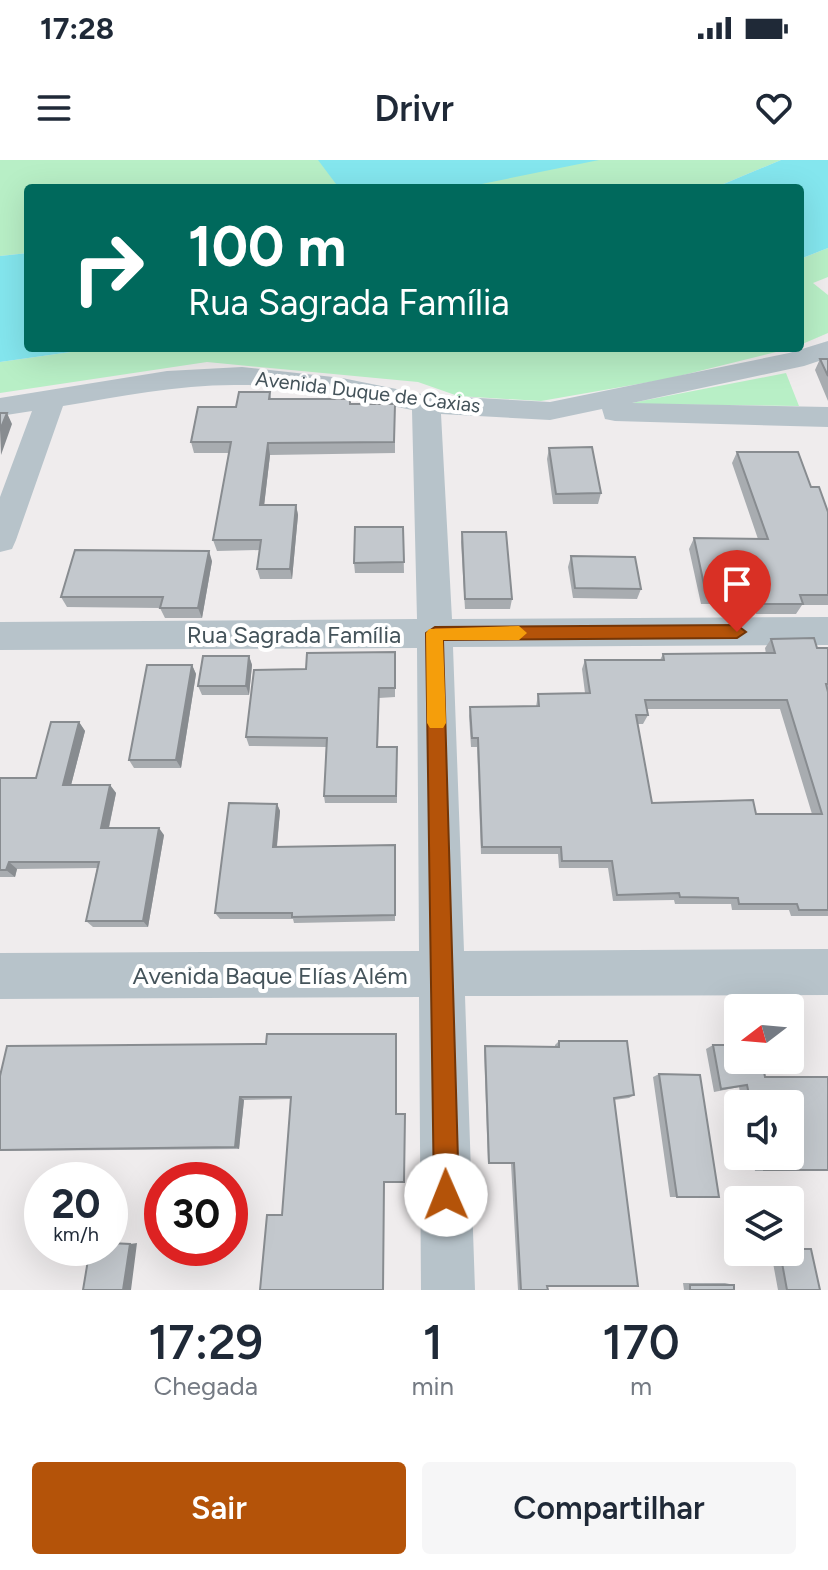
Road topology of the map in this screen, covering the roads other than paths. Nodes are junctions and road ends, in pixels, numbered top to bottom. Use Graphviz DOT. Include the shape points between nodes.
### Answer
graph roads {
  1 [pos="828,349"];
  2 [pos="794,360"];
  3 [pos="51,399"];
  4 [pos="426,404"];
  5 [pos="0,407"];
  6 [pos="550,411"];
  7 [pos="824,426"];
  8 [pos="0,540"];
  9 [pos="828,631"];
  10 [pos="435,633"];
  11 [pos="0,636"];
  12 [pos="828,972"];
  13 [pos="442,974"];
  14 [pos="0,976"];
  15 [pos="448,1290"];
  1 -- 2 [label="street, Avenida Duque de Caxias"];
  2 -- 6 [label="street, Avenida Duque de Caxias"];
  2 -- 7 [label="street"];
  3 -- 4 [label="street, Avenida Duque de Caxias" via="167,380 242,376 342,387"];
  3 -- 5 [label="street, Avenida Duque de Caxias"];
  3 -- 8 [label="street"];
  4 -- 6 [label="street, Avenida Duque de Caxias"];
  4 -- 10 [label="street"];
  6 -- 7 [label="street"];
  9 -- 10 [label="street, Rua Sagrada Família"];
  10 -- 11 [label="street, Rua Sagrada Família"];
  10 -- 13 [label="street"];
  12 -- 13 [label="street, Avenida Baque Elías Além"];
  13 -- 14 [label="street, Avenida Baque Elías Além"];
  13 -- 15 [label="street"];
}
